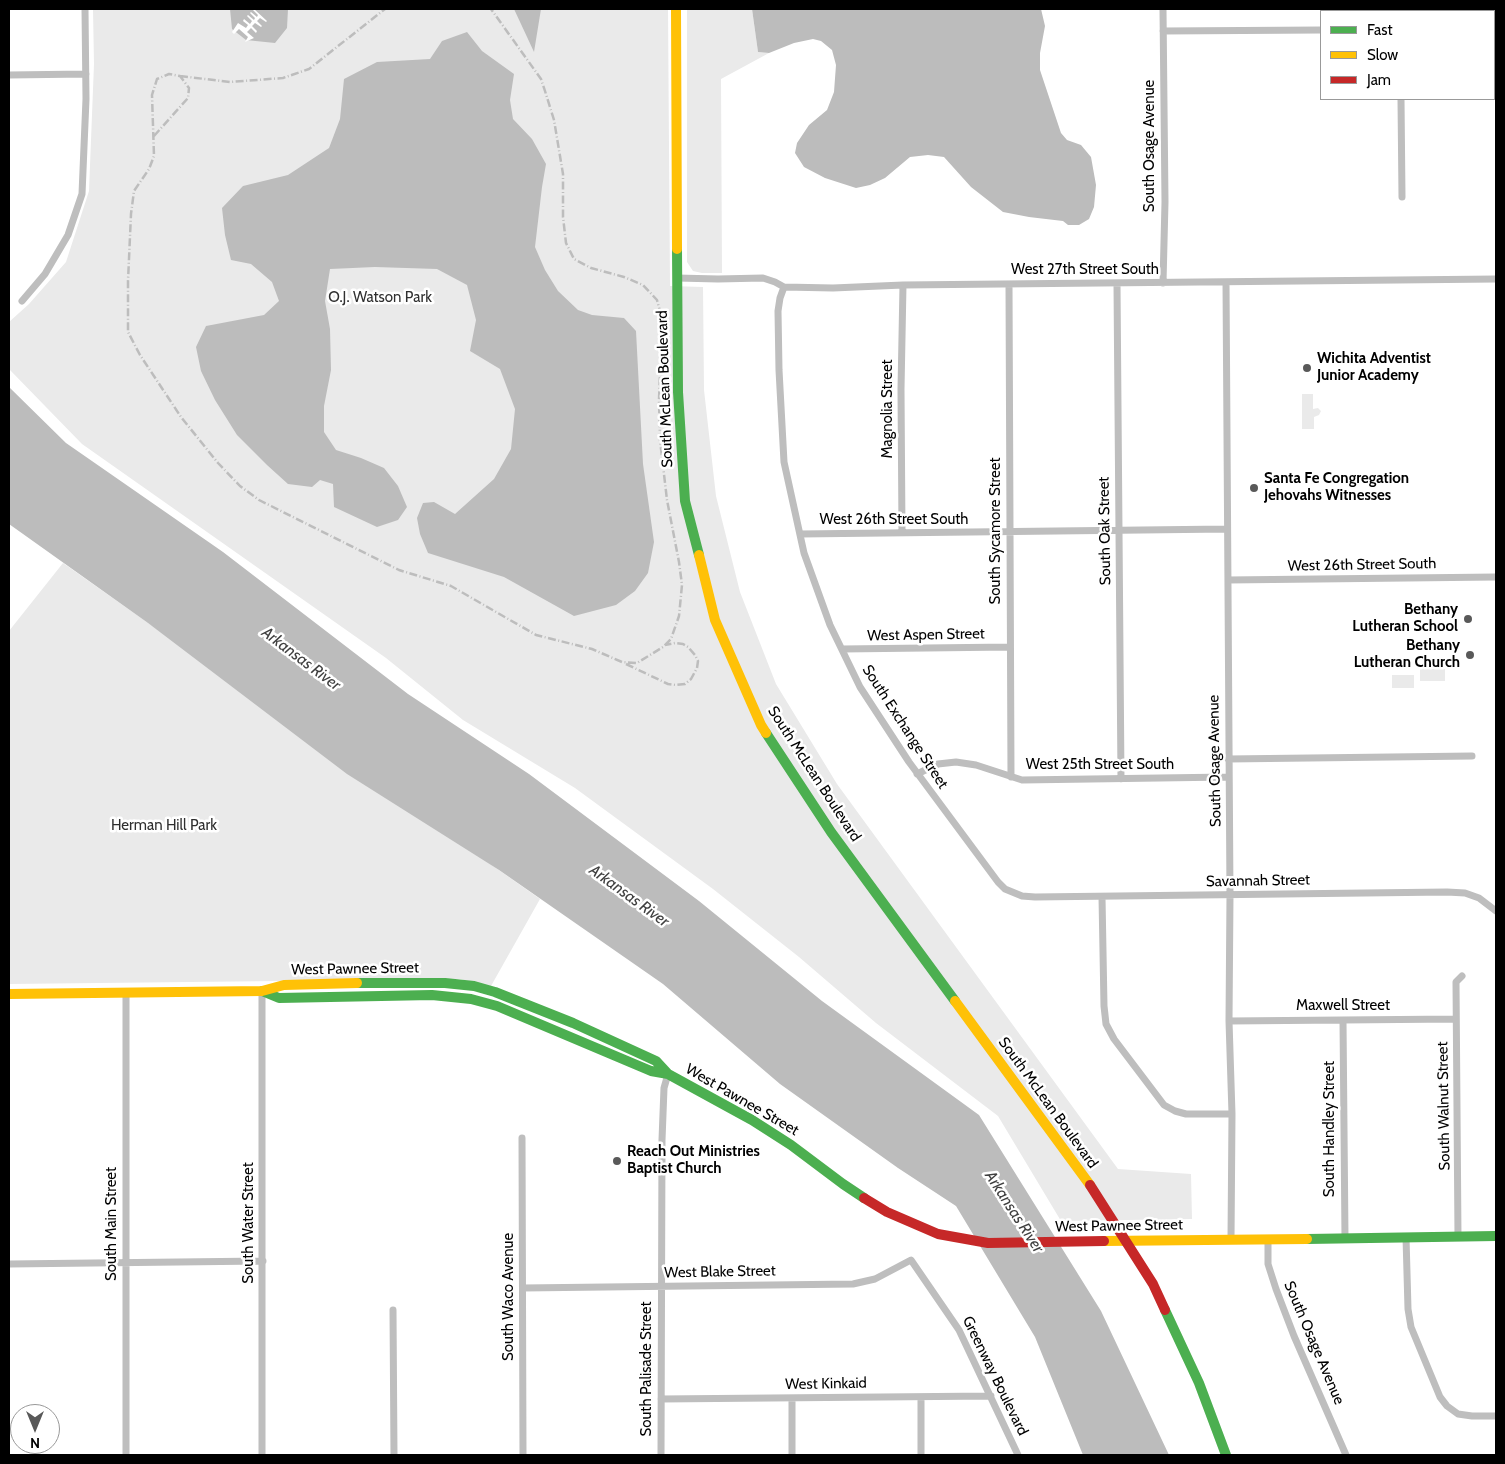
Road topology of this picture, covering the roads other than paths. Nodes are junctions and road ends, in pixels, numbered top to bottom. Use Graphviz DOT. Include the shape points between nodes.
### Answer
graph roads {
  1 [pos="85,9"];
  2 [pos="676,9"];
  3 [pos="1163,9"];
  4 [pos="1320,30"];
  5 [pos="1163,31"];
  6 [pos="86,74"];
  7 [pos="9,75"];
  8 [pos="1401,100"];
  9 [pos="1402,197"];
  10 [pos="677,278"];
  11 [pos="1496,279"];
  12 [pos="1226,282"];
  13 [pos="1163,283"];
  14 [pos="1009,284"];
  15 [pos="1117,284"];
  16 [pos="903,285"];
  17 [pos="784,287"];
  18 [pos="22,301"];
  19 [pos="1227,529"];
  20 [pos="1118,531"];
  21 [pos="1009,532"];
  22 [pos="800,534"];
  23 [pos="902,534"];
  24 [pos="1496,577"];
  25 [pos="1228,580"];
  26 [pos="1010,647"];
  27 [pos="842,649"];
  28 [pos="1472,756"];
  29 [pos="1228,759"];
  30 [pos="918,774"];
  31 [pos="1011,777"];
  32 [pos="1228,777"];
  33 [pos="1121,779"];
  34 [pos="1015,894"];
  35 [pos="1230,895"];
  36 [pos="1102,897"];
  37 [pos="1496,911"];
  38 [pos="1462,976"];
  39 [pos="262,992"];
  40 [pos="126,993"];
  41 [pos="9,994"];
  42 [pos="1456,1019"];
  43 [pos="1343,1020"];
  44 [pos="1229,1021"];
  45 [pos="668,1074"];
  46 [pos="1232,1114"];
  47 [pos="522,1138"];
  48 [pos="1496,1236"];
  49 [pos="1406,1237"];
  50 [pos="1458,1237"];
  51 [pos="1345,1238"];
  52 [pos="1268,1239"];
  53 [pos="1231,1240"];
  54 [pos="1125,1241"];
  55 [pos="911,1260"];
  56 [pos="263,1261"];
  57 [pos="126,1263"];
  58 [pos="9,1264"];
  59 [pos="661,1287"];
  60 [pos="523,1288"];
  61 [pos="393,1310"];
  62 [pos="991,1396"];
  63 [pos="921,1397"];
  64 [pos="792,1398"];
  65 [pos="661,1399"];
  66 [pos="1496,1416"];
  67 [pos="126,1455"];
  68 [pos="262,1455"];
  69 [pos="394,1455"];
  70 [pos="523,1455"];
  71 [pos="661,1455"];
  72 [pos="792,1455"];
  73 [pos="921,1455"];
  74 [pos="1018,1455"];
  75 [pos="1226,1455"];
  76 [pos="1346,1455"];
  1 -- 6 [label="street"];
  2 -- 10 [label="main road, South McLean Boulevard"];
  3 -- 5 [label="street, South Osage Avenue"];
  4 -- 5 [label="street"];
  5 -- 13 [label="street, South Osage Avenue"];
  6 -- 7 [label="street"];
  6 -- 18 [label="street" via="82,194 68,235 45,274"];
  8 -- 9 [label="street"];
  10 -- 17 [label="street, West 27th Street South" via="763,278"];
  10 -- 54 [label="main road, South McLean Boulevard" via="678,392 685,501 715,620 761,725 832,832 1091,1186"];
  11 -- 12 [label="street, West 27th Street South"];
  12 -- 13 [label="street, West 27th Street South"];
  12 -- 19 [label="street, South Osage Avenue"];
  13 -- 15 [label="street, West 27th Street South"];
  14 -- 15 [label="street, West 27th Street South"];
  14 -- 16 [label="street, West 27th Street South"];
  14 -- 21 [label="street, South Sycamore Street"];
  15 -- 20 [label="street, South Oak Street"];
  16 -- 17 [label="street, West 27th Street South"];
  16 -- 23 [label="street, Magnolia Street"];
  17 -- 22 [label="street, South Exchange Street" via="778,311 778,370 784,462"];
  19 -- 20 [label="street, West 26th Street South"];
  19 -- 25 [label="street, South Osage Avenue"];
  20 -- 21 [label="street, West 26th Street South"];
  20 -- 33 [label="street, South Oak Street"];
  21 -- 23 [label="street, West 26th Street South"];
  21 -- 26 [label="street, South Sycamore Street"];
  22 -- 23 [label="street, West 26th Street South"];
  22 -- 27 [label="street, South Exchange Street" via="830,625"];
  24 -- 25 [label="street, West 26th Street South"];
  25 -- 29 [label="street, South Osage Avenue"];
  26 -- 27 [label="street, West Aspen Street"];
  26 -- 31 [label="street, South Sycamore Street"];
  27 -- 30 [label="street, South Exchange Street" via="860,686"];
  28 -- 29 [label="street"];
  29 -- 32 [label="street, South Osage Avenue"];
  30 -- 31 [label="street, West 25th Street South" via="938,764 956,762"];
  30 -- 34 [label="street, South Exchange Street" via="998,882"];
  31 -- 33 [label="street, West 25th Street South" via="1032,780"];
  32 -- 33 [label="street, West 25th Street South"];
  32 -- 35 [label="street, South Osage Avenue"];
  34 -- 36 [label="street, Savannah Street" via="1028,897"];
  35 -- 36 [label="street, Savannah Street"];
  35 -- 37 [label="street, Savannah Street" via="1457,892 1479,898"];
  35 -- 44 [label="street, South Osage Avenue"];
  36 -- 46 [label="street" via="1104,1006 1106,1024 1114,1039 1164,1105 1186,1114"];
  38 -- 42 [label="street, South Walnut Street" via="1456,982"];
  39 -- 40 [label="main road, West Pawnee Street"];
  39 -- 45 [label="main road, West Pawnee Street" via="284,984 399,982 474,986 622,1045 656,1061"];
  39 -- 56 [label="street, South Water Street"];
  40 -- 41 [label="main road, West Pawnee Street"];
  40 -- 57 [label="street, South Main Street"];
  42 -- 43 [label="street, Maxwell Street"];
  42 -- 50 [label="street, South Walnut Street"];
  43 -- 44 [label="street, Maxwell Street"];
  43 -- 51 [label="street, South Handley Street"];
  44 -- 46 [label="street, South Osage Avenue"];
  45 -- 54 [label="main road, West Pawnee Street" via="752,1120 887,1212 938,1234 988,1243"];
  45 -- 59 [label="street, South Palisade Street" via="664,1088 662,1140"];
  46 -- 53 [label="street, South Osage Avenue"];
  47 -- 60 [label="street, South Waco Avenue"];
  48 -- 50 [label="main road, West Pawnee Street"];
  49 -- 50 [label="main road, West Pawnee Street"];
  49 -- 51 [label="main road, West Pawnee Street"];
  49 -- 66 [label="street" via="1411,1327 1440,1397 1458,1414"];
  51 -- 52 [label="main road, West Pawnee Street"];
  52 -- 53 [label="main road, West Pawnee Street"];
  52 -- 76 [label="street, South Osage Avenue" via="1268,1264 1276,1289"];
  53 -- 54 [label="main road, West Pawnee Street"];
  54 -- 75 [label="main road, South McLean Boulevard" via="1153,1284 1199,1383"];
  55 -- 59 [label="street, West Blake Street" via="875,1279 853,1284"];
  55 -- 62 [label="street, Greenway Boulevard" via="959,1330"];
  56 -- 57 [label="street"];
  56 -- 68 [label="street, South Water Street"];
  57 -- 58 [label="street"];
  57 -- 67 [label="street, South Main Street"];
  59 -- 60 [label="street, West Blake Street"];
  59 -- 65 [label="street, South Palisade Street"];
  60 -- 70 [label="street, South Waco Avenue"];
  61 -- 69 [label="street"];
  62 -- 63 [label="street, West Kinkaid"];
  62 -- 74 [label="street, Greenway Boulevard"];
  63 -- 64 [label="street, West Kinkaid"];
  63 -- 73 [label="street"];
  64 -- 65 [label="street, West Kinkaid"];
  64 -- 72 [label="street"];
  65 -- 71 [label="street, South Palisade Street"];
}
